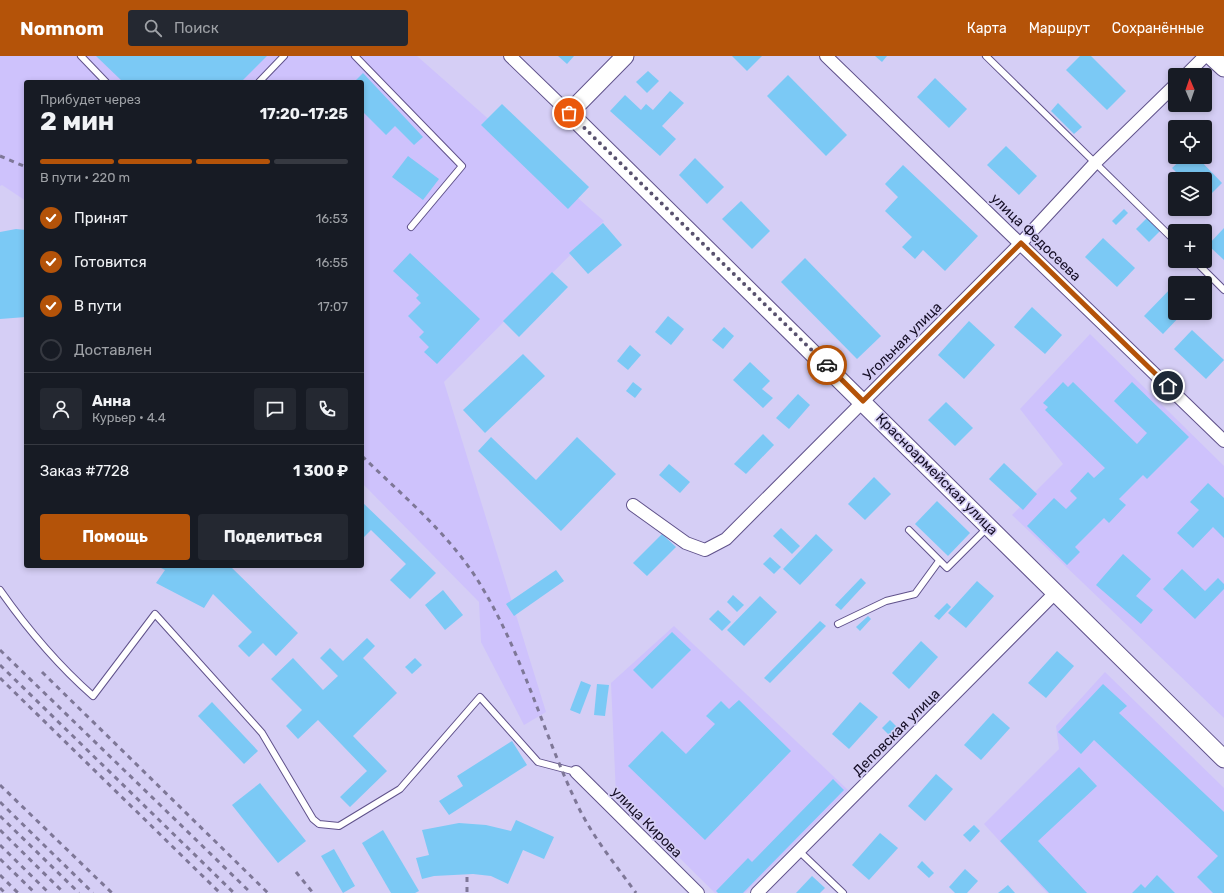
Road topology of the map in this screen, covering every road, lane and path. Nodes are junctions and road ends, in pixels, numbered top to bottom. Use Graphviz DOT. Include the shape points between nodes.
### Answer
graph roads {
  1 [pos="81,56"];
  2 [pos="284,56"];
  3 [pos="355,56"];
  4 [pos="510,56"];
  5 [pos="625,56"];
  6 [pos="826,56"];
  7 [pos="986,56"];
  8 [pos="1205,56"];
  9 [pos="1211,56"];
  10 [pos="1193,68"];
  11 [pos="1224,68"];
  12 [pos="104,80"];
  13 [pos="261,80"];
  14 [pos="1168,92"];
  15 [pos="569,113"];
  16 [pos="1096,162"];
  17 [pos="411,227"];
  18 [pos="1168,234"];
  19 [pos="1021,243"];
  20 [pos="1202,268"];
  21 [pos="1224,290"];
  22 [pos="863,401"];
  23 [pos="1224,441"];
  24 [pos="633,505"];
  25 [pos="989,526"];
  26 [pos="909,530"];
  27 [pos="939,561"];
  28 [pos="0,590"];
  29 [pos="1056,592"];
  30 [pos="838,624"];
  31 [pos="1224,759"];
  32 [pos="576,772"];
  33 [pos="799,851"];
  34 [pos="698,893"];
  35 [pos="757,893"];
  36 [pos="842,893"];
  1 -- 12 [label="lane"];
  2 -- 13 [label="lane"];
  3 -- 17 [label="lane" via="462,166"];
  4 -- 15 [label="street, Красноармейская улица"];
  5 -- 15 [label="street"];
  6 -- 19 [label="street, улица Федосеева"];
  7 -- 16 [label="lane"];
  8 -- 10 [label="street"];
  9 -- 11 [label="street"];
  14 -- 16 [label="street, Угольная улица"];
  15 -- 22 [label="street, Красноармейская улица"];
  16 -- 18 [label="lane"];
  16 -- 19 [label="street, Угольная улица"];
  19 -- 22 [label="street, Угольная улица"];
  19 -- 23 [label="street, улица Федосеева"];
  20 -- 21 [label="lane"];
  22 -- 24 [label="street, Угольная улица" via="726,539 705,550 686,543"];
  22 -- 25 [label="street, Красноармейская улица"];
  25 -- 27 [label="lane" via="947,568"];
  25 -- 29 [label="street, Красноармейская улица"];
  26 -- 27 [label="lane"];
  27 -- 30 [label="lane" via="915,594 886,601"];
  28 -- 32 [label="lane" via="73,678 93,696 156,614 262,733 313,819 319,824 339,826 400,789 480,697 538,762"];
  29 -- 31 [label="street, Красноармейская улица"];
  29 -- 33 [label="street, Деповская улица"];
  32 -- 34 [label="street, улица Кирова"];
  33 -- 35 [label="street, Деповская улица"];
  33 -- 36 [label="lane"];
}
